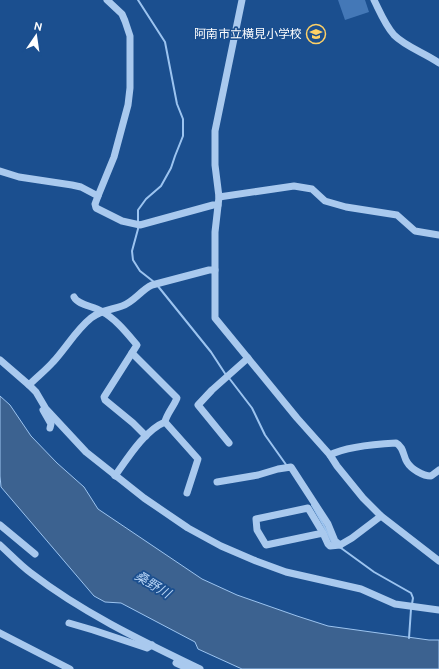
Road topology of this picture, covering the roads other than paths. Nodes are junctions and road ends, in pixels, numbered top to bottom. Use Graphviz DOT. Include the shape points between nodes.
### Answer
graph roads {
  1 [pos="107,0"];
  2 [pos="242,0"];
  3 [pos="374,0"];
  4 [pos="439,63"];
  5 [pos="0,171"];
  6 [pos="98,196"];
  7 [pos="219,197"];
  8 [pos="218,205"];
  9 [pos="439,235"];
  10 [pos="215,270"];
  11 [pos="74,297"];
  12 [pos="102,311"];
  13 [pos="132,353"];
  14 [pos="248,358"];
  15 [pos="0,360"];
  16 [pos="29,385"];
  17 [pos="164,422"];
  18 [pos="50,428"];
  19 [pos="146,436"];
  20 [pos="229,443"];
  21 [pos="330,455"];
  22 [pos="439,470"];
  23 [pos="115,476"];
  24 [pos="217,482"];
  25 [pos="187,493"];
  26 [pos="381,516"];
  27 [pos="0,525"];
  28 [pos="324,533"];
  29 [pos="0,545"];
  30 [pos="340,545"];
  31 [pos="35,554"];
  32 [pos="439,561"];
  33 [pos="439,610"];
  34 [pos="69,623"];
  35 [pos="0,633"];
  36 [pos="150,647"];
  37 [pos="70,669"];
  38 [pos="189,669"];
  39 [pos="200,669"];
  1 -- 6 [label="street" via="122,14 130,36 130,88 128,106 114,157"];
  2 -- 7 [label="street" via="215,130 215,165"];
  3 -- 4 [label="street" via="395,35"];
  5 -- 6 [label="street" via="20,177 72,185"];
  6 -- 8 [label="street" via="96,208 122,221 140,226"];
  7 -- 8 [label="street"];
  7 -- 9 [label="street" via="294,186 312,189 325,201 397,215 415,231"];
  8 -- 10 [label="street"];
  10 -- 12 [label="street" via="152,285 144,288 122,306"];
  10 -- 14 [label="street" via="215,318"];
  11 -- 12 [label="street" via="75,300"];
  12 -- 13 [label="street" via="122,326 137,345"];
  12 -- 16 [label="street" via="77,332 53,362"];
  13 -- 17 [label="street" via="177,398"];
  13 -- 19 [label="street" via="104,397"];
  14 -- 20 [label="street" via="198,405"];
  14 -- 21 [label="street"];
  15 -- 16 [label="street"];
  16 -- 18 [label="street" via="51,424"];
  16 -- 23 [label="street" via="46,409 86,452"];
  17 -- 19 [label="street"];
  17 -- 25 [label="street" via="198,459"];
  19 -- 23 [label="street"];
  21 -- 22 [label="street" via="365,446 396,443 402,449 407,462 421,473 431,476"];
  21 -- 26 [label="street" via="363,498"];
  23 -- 33 [label="street" via="188,528 256,561 286,572 361,589 395,604"];
  24 -- 30 [label="street" via="291,467 328,524 335,541"];
  26 -- 30 [label="street"];
  26 -- 32 [label="street"];
  27 -- 31 [label="street"];
  28 -- 28 [label="street" via="266,545 257,530 256,519 308,508"];
  28 -- 30 [label="street" via="330,546"];
  29 -- 36 [label="street" via="60,594"];
  34 -- 36 [label="street"];
  35 -- 37 [label="street"];
  36 -- 38 [label="street"];
  36 -- 39 [label="street"];
}
